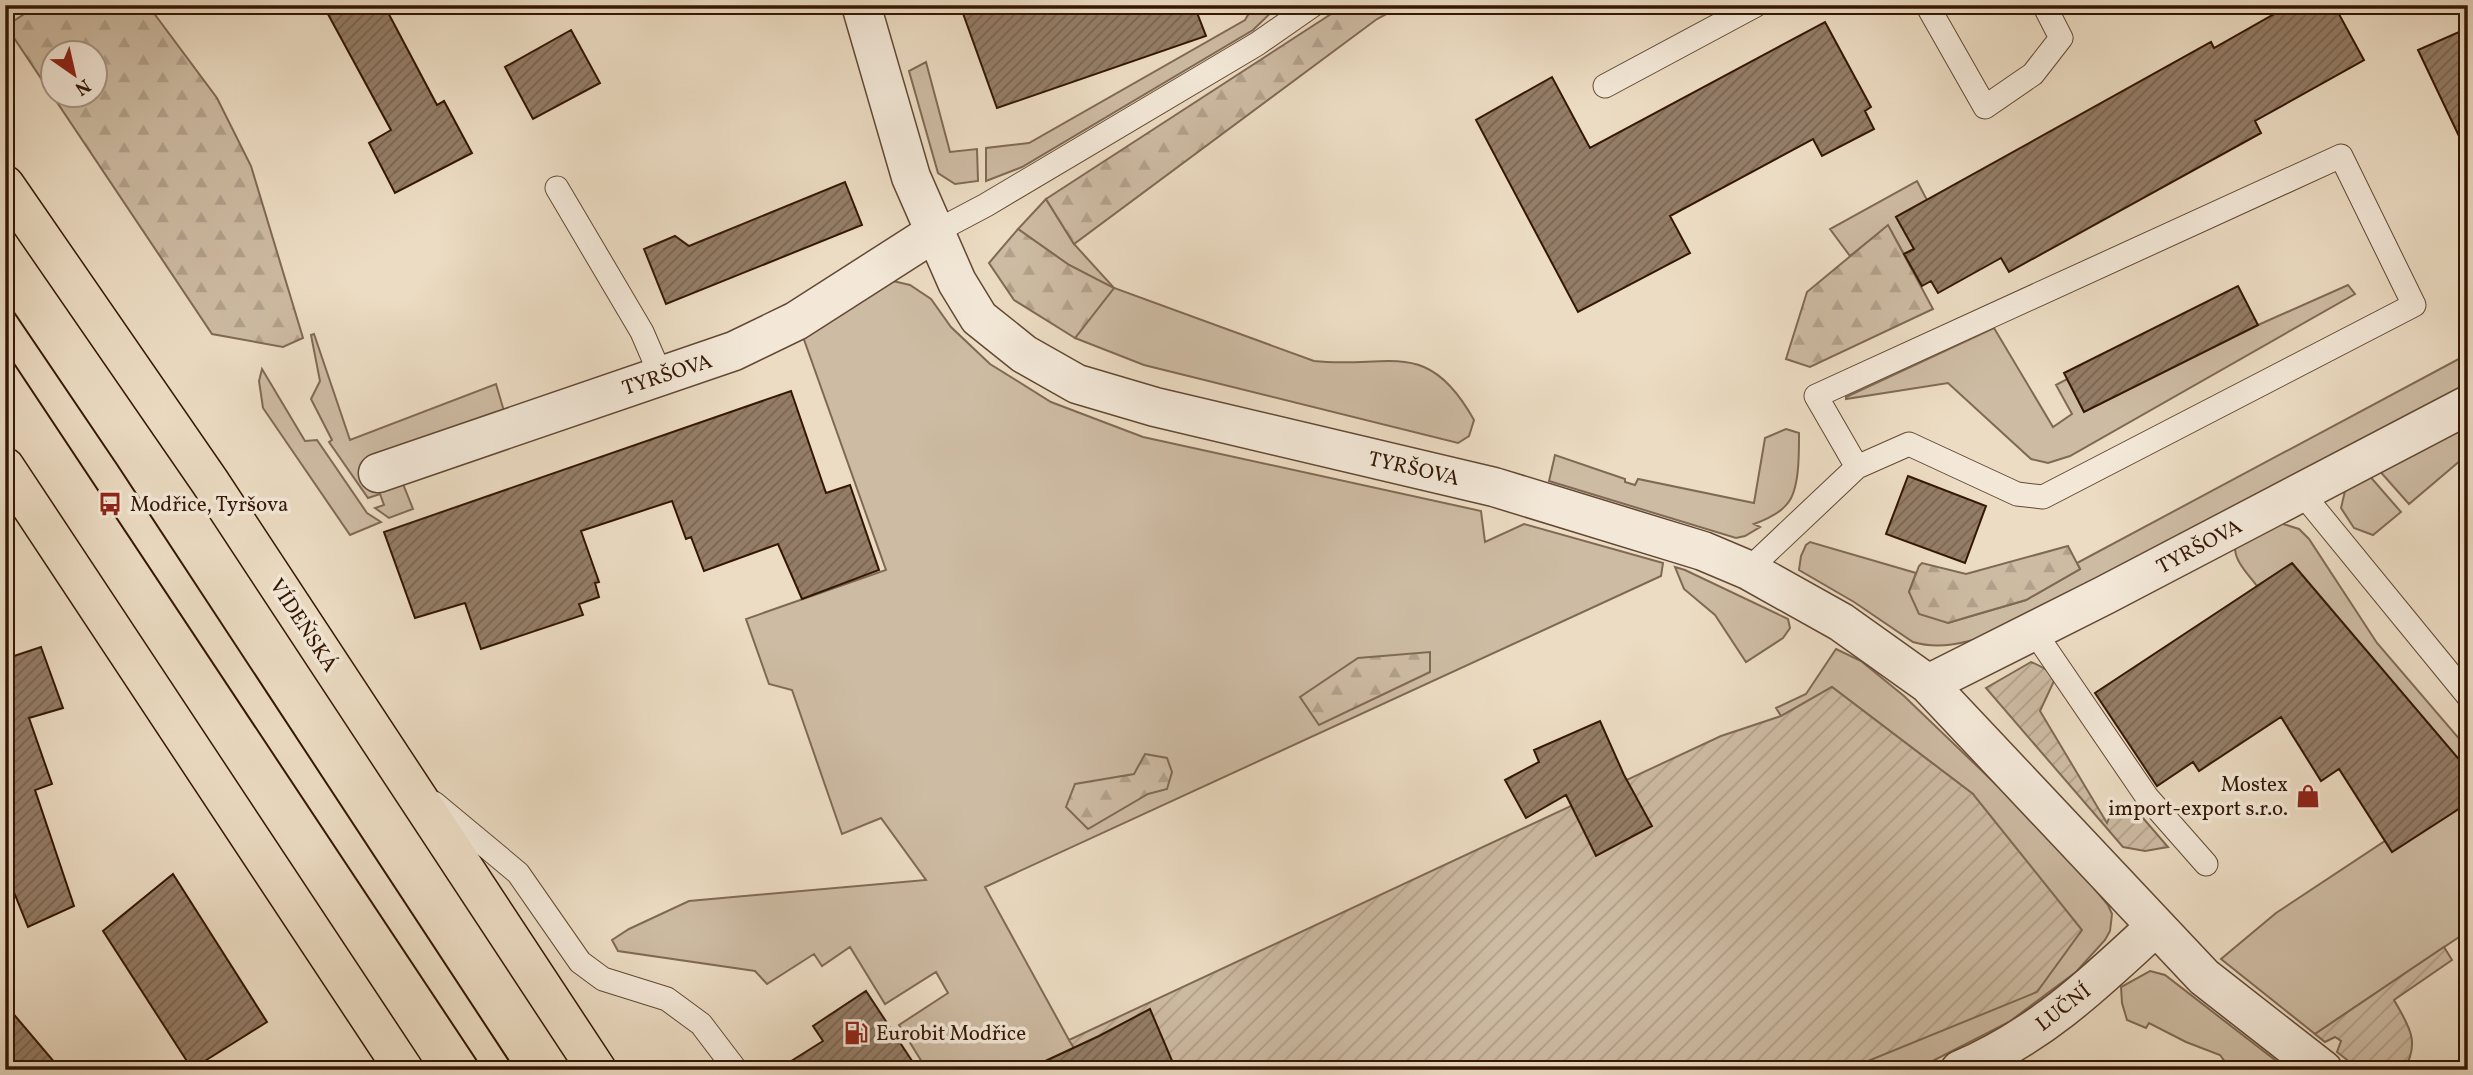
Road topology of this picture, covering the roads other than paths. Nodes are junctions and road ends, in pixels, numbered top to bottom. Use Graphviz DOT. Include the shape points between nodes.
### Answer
graph roads {
  1 [pos="861,5"];
  2 [pos="1313,5"];
  3 [pos="1756,5"];
  4 [pos="1927,5"];
  5 [pos="2044,5"];
  6 [pos="1605,86"];
  7 [pos="6,185"];
  8 [pos="557,188"];
  9 [pos="935,233"];
  10 [pos="660,376"];
  11 [pos="2468,405"];
  12 [pos="5,467"];
  13 [pos="1857,467"];
  14 [pos="378,473"];
  15 [pos="2301,492"];
  16 [pos="1748,570"];
  17 [pos="2033,629"];
  18 [pos="1928,684"];
  19 [pos="2468,696"];
  20 [pos="405,780"];
  21 [pos="2206,864"];
  22 [pos="2155,927"];
  23 [pos="404,1070"];
  24 [pos="597,1070"];
  25 [pos="736,1070"];
  26 [pos="1960,1070"];
  27 [pos="2323,1070"];
  1 -- 9 [label="street, TYRŠOVA" via="911,177"];
  2 -- 9 [label="lane, TYRŠOVA" via="1257,44"];
  3 -- 6 [label="lane"];
  4 -- 5 [label="lane" via="1985,107 2033,74 2062,38"];
  7 -- 20 [label="highway, VÍDEŇSKÁ" via="211,482"];
  8 -- 10 [label="lane" via="642,332"];
  9 -- 10 [label="street, TYRŠOVA" via="782,328 734,351"];
  9 -- 16 [label="street, TYRŠOVA" via="979,318 1024,354 1077,384 1155,407 1494,487 1703,551"];
  10 -- 14 [label="street, TYRŠOVA"];
  11 -- 15 [label="street, TYRŠOVA"];
  12 -- 23 [label="highway"];
  13 -- 13 [label="lane" via="1909,444 2017,494 2043,497 2414,304 2341,156 1816,396"];
  13 -- 16 [label="lane"];
  15 -- 17 [label="street, TYRŠOVA"];
  15 -- 19 [label="lane"];
  16 -- 18 [label="street, TYRŠOVA" via="1841,622"];
  17 -- 18 [label="street, TYRŠOVA"];
  17 -- 21 [label="lane" via="2147,797"];
  18 -- 22 [label="street, TYRŠOVA"];
  20 -- 24 [label="highway, VÍDEŇSKÁ"];
  20 -- 25 [label="lane" via="518,873 580,962 603,979 667,999 701,1024"];
  22 -- 26 [label="street, LUČNÍ" via="2087,991 2021,1040"];
  22 -- 27 [label="street, TYRŠOVA" via="2204,977"];
}
